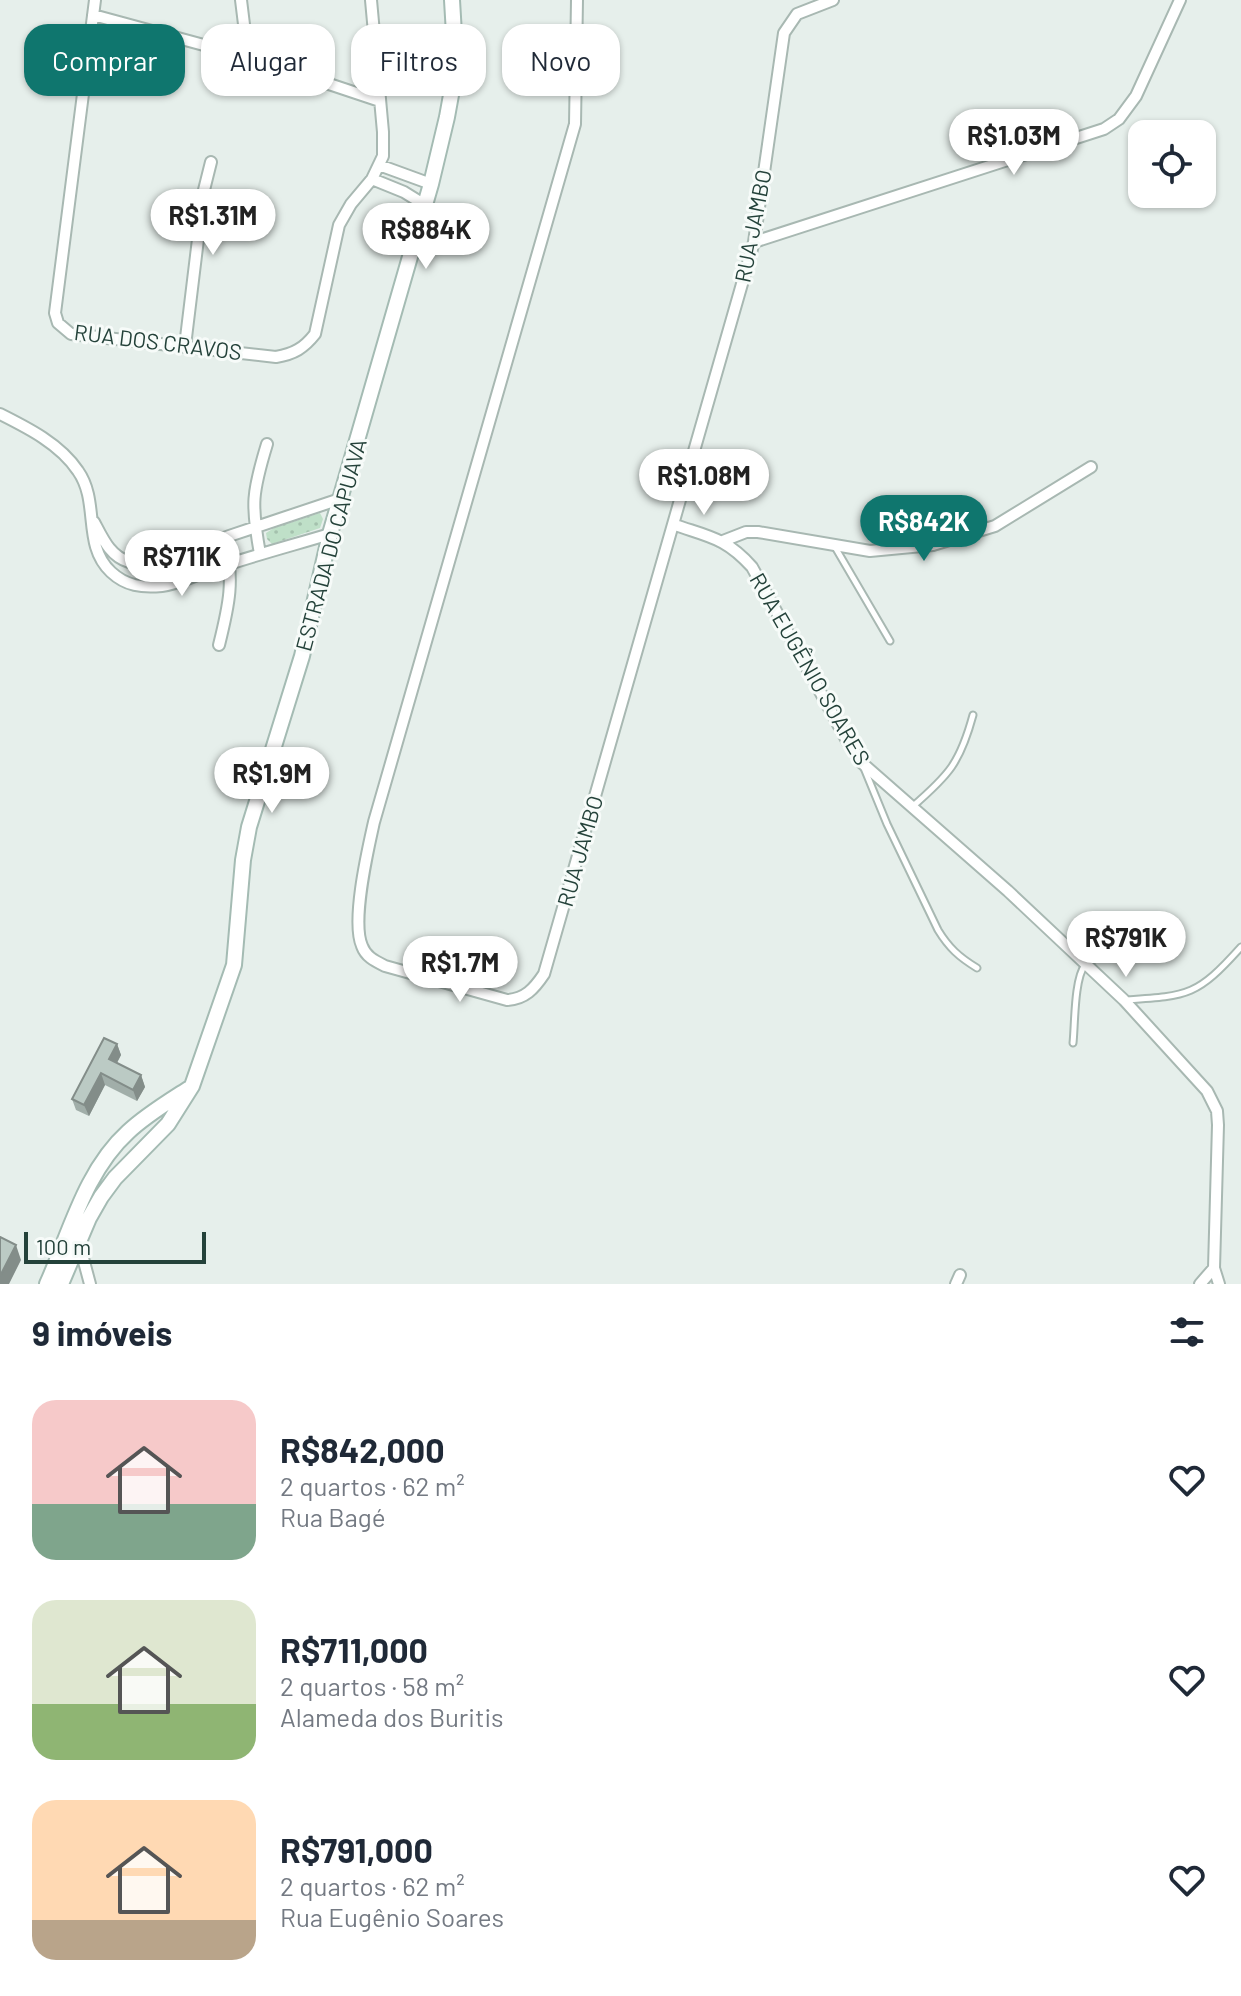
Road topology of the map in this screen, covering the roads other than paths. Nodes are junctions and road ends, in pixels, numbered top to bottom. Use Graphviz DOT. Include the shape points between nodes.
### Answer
graph roads {
  1 [pos="95,0"];
  2 [pos="241,0"];
  3 [pos="371,0"];
  4 [pos="452,0"];
  5 [pos="577,0"];
  6 [pos="833,0"];
  7 [pos="1180,0"];
  8 [pos="93,15"];
  9 [pos="244,24"];
  10 [pos="201,44"];
  11 [pos="335,86"];
  12 [pos="380,101"];
  13 [pos="211,162"];
  14 [pos="379,165"];
  15 [pos="372,179"];
  16 [pos="431,184"];
  17 [pos="425,205"];
  18 [pos="754,242"];
  19 [pos="185,346"];
  20 [pos="0,414"];
  21 [pos="267,444"];
  22 [pos="1091,467"];
  23 [pos="340,499"];
  24 [pos="93,520"];
  25 [pos="675,525"];
  26 [pos="255,528"];
  27 [pos="330,534"];
  28 [pos="224,538"];
  29 [pos="723,541"];
  30 [pos="835,546"];
  31 [pos="202,547"];
  32 [pos="260,554"];
  33 [pos="231,564"];
  34 [pos="208,571"];
  35 [pos="890,641"];
  36 [pos="219,645"];
  37 [pos="973,715"];
  38 [pos="862,763"];
  39 [pos="912,808"];
  40 [pos="1241,947"];
  41 [pos="1129,953"];
  42 [pos="1085,965"];
  43 [pos="977,968"];
  44 [pos="1124,1000"];
  45 [pos="1073,1043"];
  46 [pos="192,1086"];
  47 [pos="114,1146"];
  48 [pos="131,1162"];
  49 [pos="78,1241"];
  50 [pos="1214,1268"];
  51 [pos="47,1284"];
  52 [pos="61,1284"];
  53 [pos="90,1284"];
  54 [pos="1200,1284"];
  55 [pos="1219,1284"];
  1 -- 8 [label="street, RUA DOS CRAVOS"];
  2 -- 9 [label="street"];
  3 -- 12 [label="street, RUA DOS CRAVOS"];
  4 -- 16 [label="main road, ESTRADA DO CAPUAVA" via="453,84"];
  5 -- 25 [label="street, RUA JAMBO" via="575,124 365,863 360,941 371,960 507,1000 518,999 537,985"];
  6 -- 18 [label="street, RUA JAMBO" via="797,14 784,33"];
  7 -- 18 [label="street" via="1129,108 1104,129"];
  8 -- 10 [label="street"];
  8 -- 19 [label="street, RUA DOS CRAVOS" via="55,313 71,334"];
  11 -- 12 [label="street"];
  12 -- 14 [label="street, RUA DOS CRAVOS" via="384,144"];
  13 -- 19 [label="street"];
  14 -- 15 [label="street, RUA DOS CRAVOS"];
  14 -- 16 [label="street"];
  15 -- 17 [label="street"];
  15 -- 19 [label="street, RUA DOS CRAVOS" via="339,225 320,321 305,347 276,357"];
  16 -- 17 [label="main road, ESTRADA DO CAPUAVA"];
  17 -- 23 [label="main road, ESTRADA DO CAPUAVA"];
  18 -- 25 [label="street, RUA JAMBO"];
  20 -- 24 [label="street" via="63,453 80,473"];
  21 -- 26 [label="street" via="253,492"];
  22 -- 30 [label="street" via="995,526 925,546 870,551"];
  23 -- 26 [label="street"];
  23 -- 27 [label="main road, ESTRADA DO CAPUAVA"];
  24 -- 31 [label="street" via="107,548 132,563 169,560"];
  24 -- 34 [label="street" via="96,551 122,582 165,586"];
  25 -- 29 [label="street"];
  26 -- 28 [label="street"];
  26 -- 32 [label="street"];
  27 -- 32 [label="street"];
  27 -- 46 [label="main road, ESTRADA DO CAPUAVA" via="302,656 249,827 234,965"];
  28 -- 31 [label="street"];
  28 -- 33 [label="street"];
  29 -- 30 [label="street" via="758,532"];
  29 -- 38 [label="street, RUA EUGÊNIO SOARES" via="752,567"];
  30 -- 35 [label="lane"];
  31 -- 34 [label="street"];
  32 -- 33 [label="street"];
  33 -- 34 [label="street"];
  33 -- 36 [label="street" via="231,594"];
  37 -- 39 [label="lane" via="960,757"];
  38 -- 39 [label="street, RUA EUGÊNIO SOARES"];
  38 -- 43 [label="lane" via="938,930 954,952"];
  39 -- 42 [label="street, RUA EUGÊNIO SOARES"];
  40 -- 44 [label="lane" via="1207,983 1185,994"];
  41 -- 42 [label="lane"];
  42 -- 44 [label="street, RUA EUGÊNIO SOARES"];
  42 -- 45 [label="lane"];
  44 -- 50 [label="street, RUA EUGÊNIO SOARES" via="1193,1073 1217,1111"];
  46 -- 47 [label="main road" via="146,1116"];
  46 -- 48 [label="main road, ESTRADA DO CAPUAVA" via="168,1124"];
  47 -- 48 [label="main road" via="127,1148"];
  47 -- 51 [label="main road" via="88,1187"];
  48 -- 49 [label="main road, ESTRADA DO CAPUAVA" via="101,1197"];
  49 -- 52 [label="main road, ESTRADA DO CAPUAVA"];
  49 -- 53 [label="street"];
  50 -- 54 [label="street"];
  50 -- 55 [label="street, RUA EUGÊNIO SOARES"];
}
